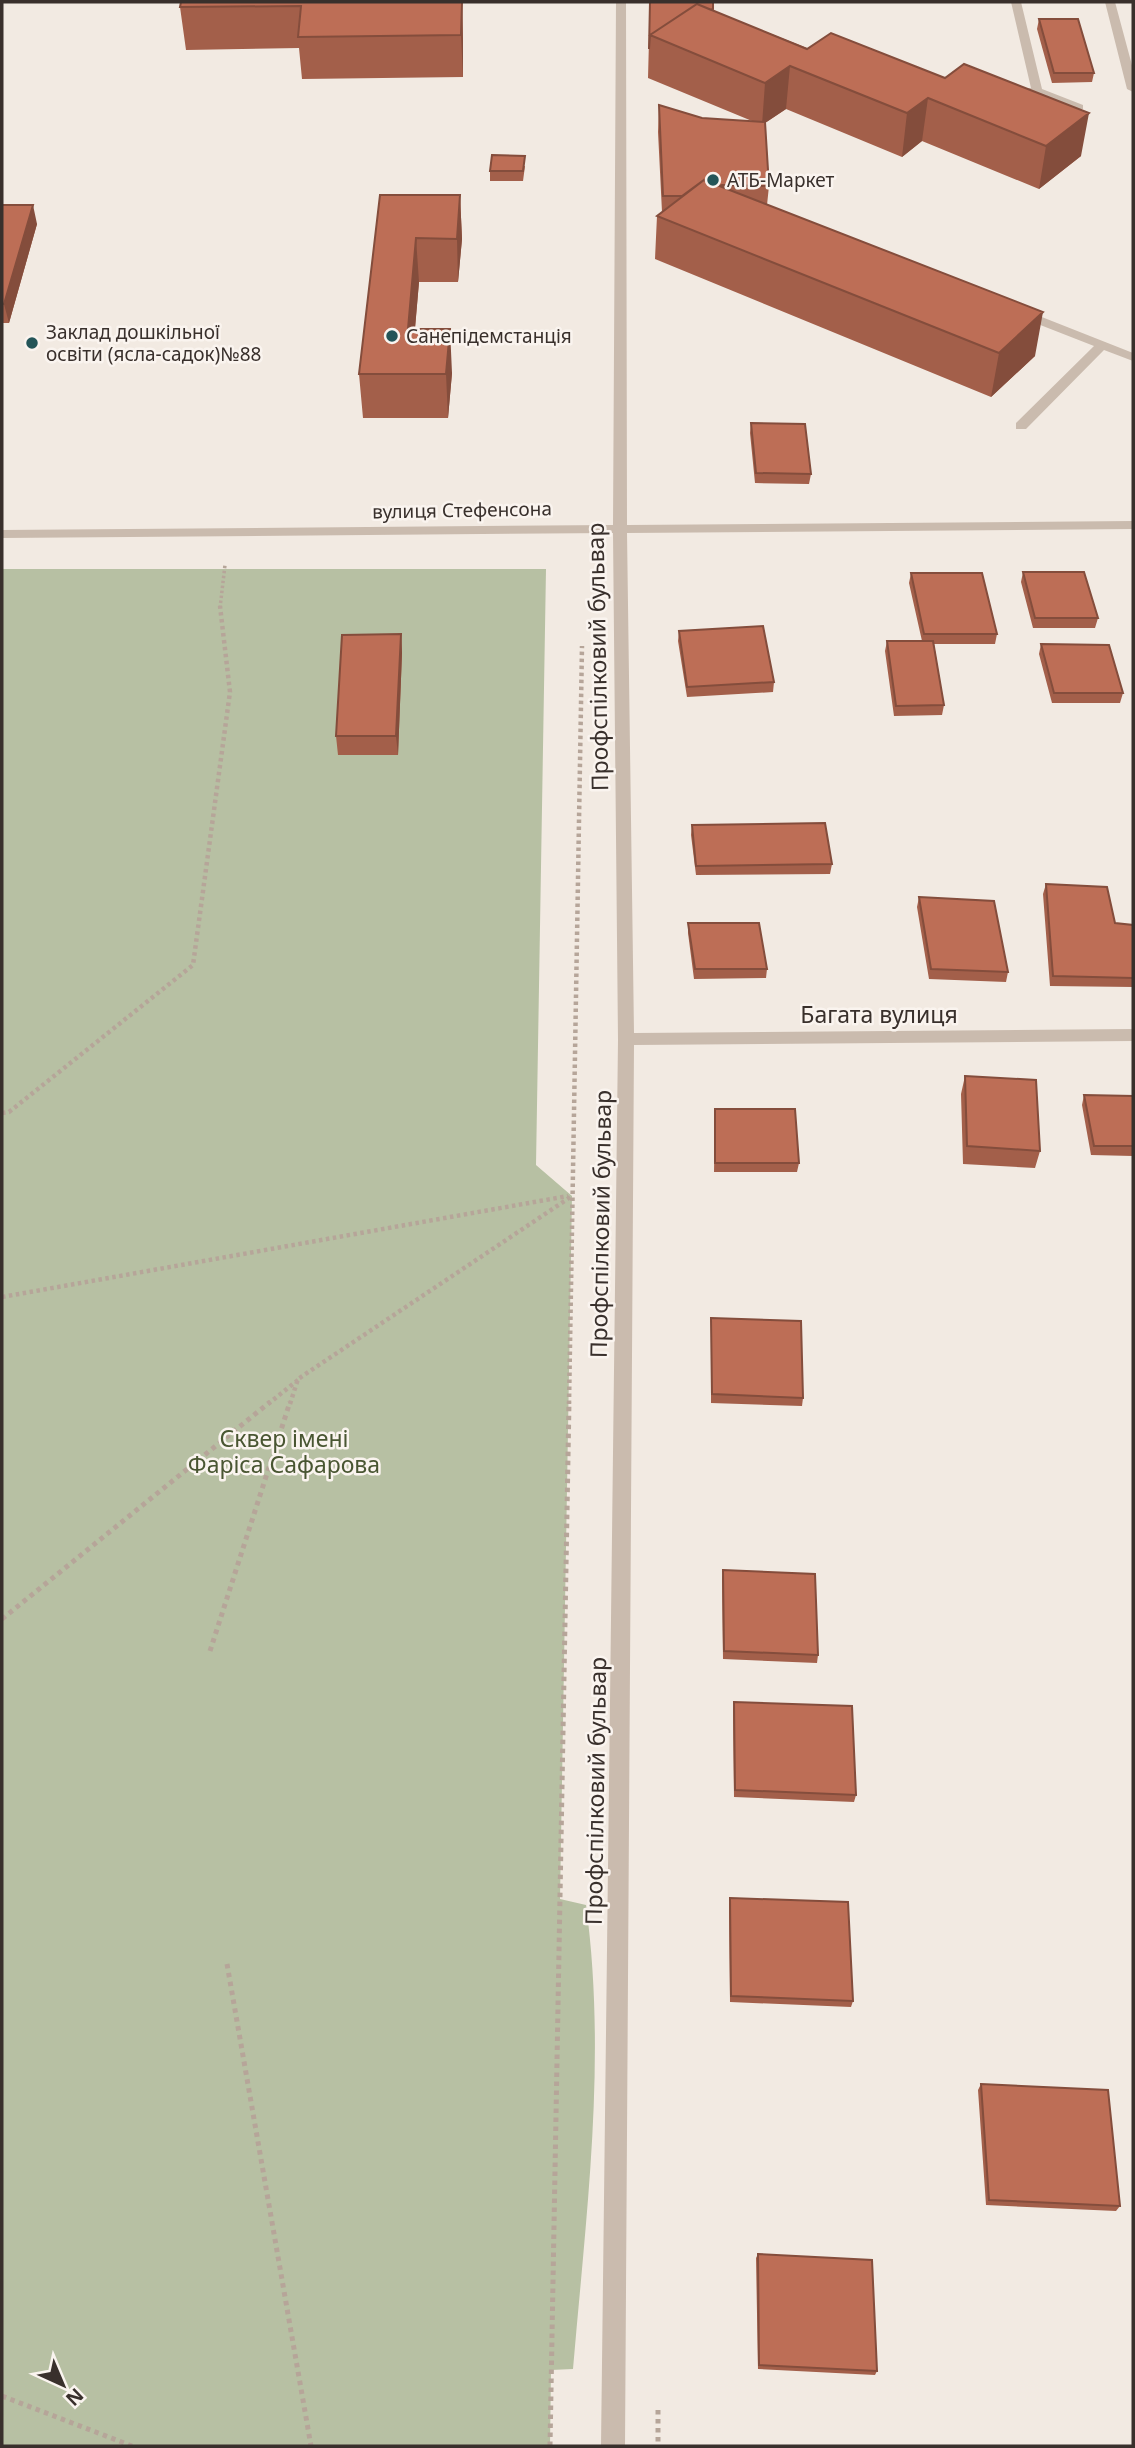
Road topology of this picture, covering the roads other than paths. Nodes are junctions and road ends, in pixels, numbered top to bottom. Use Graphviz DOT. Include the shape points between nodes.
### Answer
graph roads {
  1 [pos="621,2"];
  2 [pos="1016,2"];
  3 [pos="1110,2"];
  4 [pos="1133,89"];
  5 [pos="1038,91"];
  6 [pos="1000,92"];
  7 [pos="1079,107"];
  8 [pos="1012,309"];
  9 [pos="1102,345"];
  10 [pos="1133,357"];
  11 [pos="1021,426"];
  12 [pos="1133,525"];
  13 [pos="620,528"];
  14 [pos="2,534"];
  15 [pos="1133,1035"];
  16 [pos="626,1040"];
  17 [pos="613,2446"];
  1 -- 13 [label="street, Профспілковий бульвар"];
  2 -- 5 [label="street"];
  3 -- 4 [label="street"];
  5 -- 6 [label="street"];
  5 -- 7 [label="street"];
  8 -- 9 [label="street"];
  9 -- 10 [label="street"];
  9 -- 11 [label="street"];
  12 -- 13 [label="street, вулиця Стефенсона"];
  13 -- 14 [label="street, вулиця Стефенсона"];
  13 -- 16 [label="street, Профспілковий бульвар"];
  15 -- 16 [label="street, Багата вулиця"];
  16 -- 17 [label="street, Профспілковий бульвар"];
}
